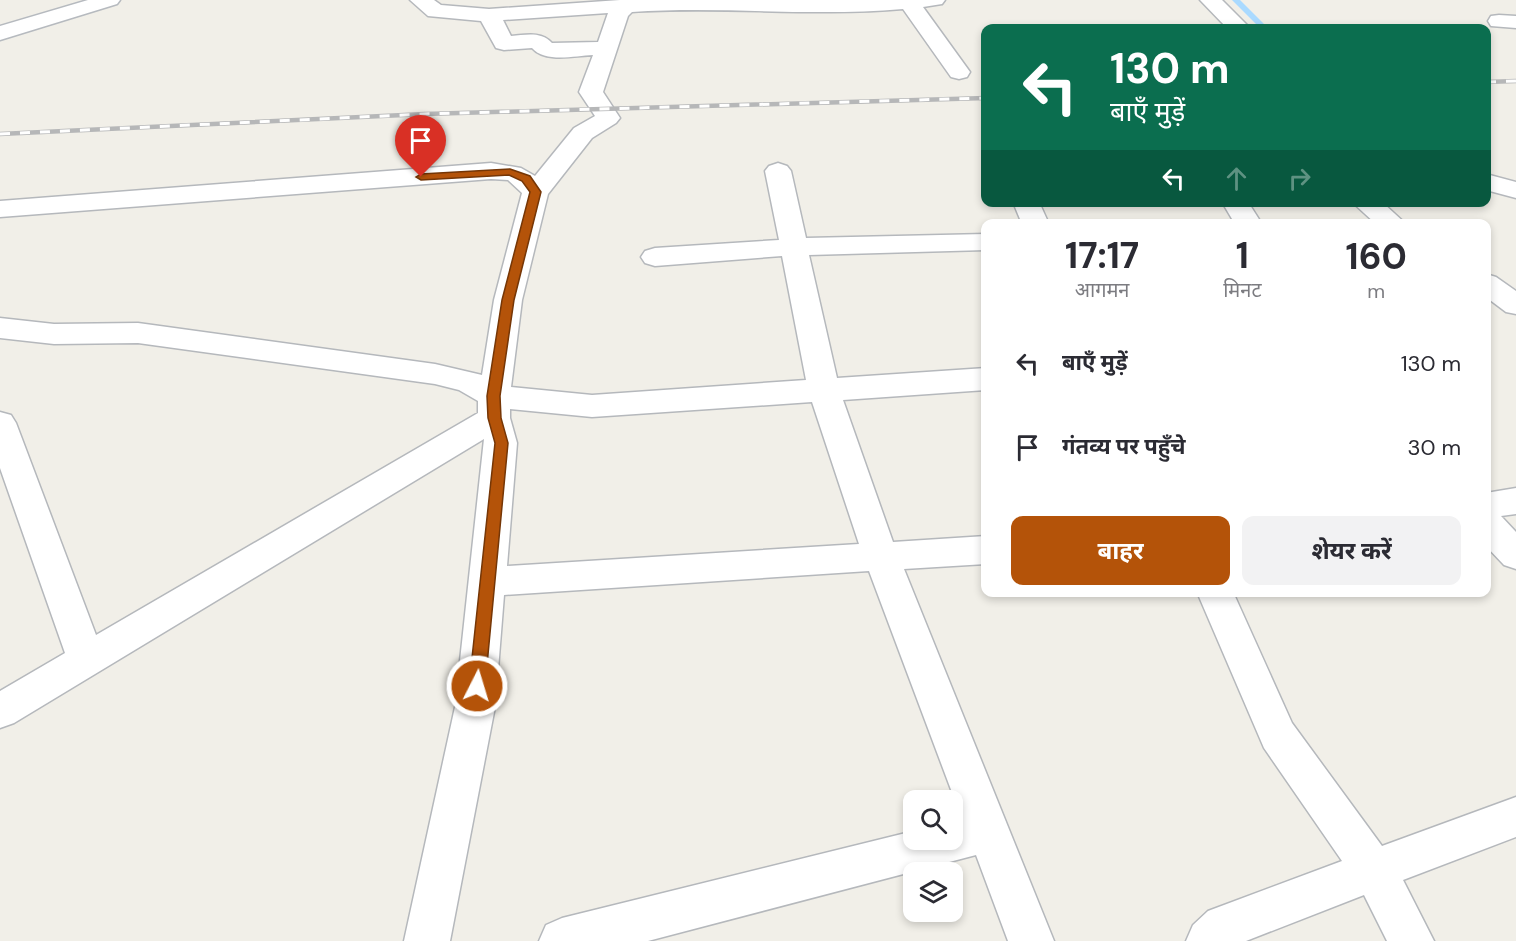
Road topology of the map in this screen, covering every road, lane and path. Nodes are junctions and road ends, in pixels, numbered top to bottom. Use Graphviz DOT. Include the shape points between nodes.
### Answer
graph roads {
  1 [pos="420,0"];
  2 [pos="935,0"];
  3 [pos="1210,0"];
  4 [pos="99,1"];
  5 [pos="629,3"];
  6 [pos="909,3"];
  7 [pos="489,15"];
  8 [pos="1235,24"];
  9 [pos="0,33"];
  10 [pos="606,48"];
  11 [pos="959,72"];
  12 [pos="778,171"];
  13 [pos="1491,183"];
  14 [pos="1516,190"];
  15 [pos="535,192"];
  16 [pos="1371,207"];
  17 [pos="0,209"];
  18 [pos="1387,219"];
  19 [pos="981,242"];
  20 [pos="794,247"];
  21 [pos="655,257"];
  22 [pos="1491,287"];
  23 [pos="1516,305"];
  24 [pos="0,328"];
  25 [pos="981,379"];
  26 [pos="824,391"];
  27 [pos="494,407"];
  28 [pos="0,423"];
  29 [pos="1516,501"];
  30 [pos="1491,505"];
  31 [pos="1491,529"];
  32 [pos="981,550"];
  33 [pos="1516,555"];
  34 [pos="881,558"];
  35 [pos="487,582"];
  36 [pos="1217,597"];
  37 [pos="86,658"];
  38 [pos="0,711"];
  39 [pos="1516,817"];
  40 [pos="989,832"];
  41 [pos="1374,871"];
  42 [pos="427,941"];
  43 [pos="562,941"];
  44 [pos="1031,941"];
  45 [pos="1209,941"];
  46 [pos="1411,941"];
  1 -- 7 [label="street" via="436,11"];
  2 -- 6 [label="street"];
  3 -- 8 [label="street"];
  4 -- 9 [label="street"];
  5 -- 6 [label="street"];
  5 -- 7 [label="street"];
  5 -- 10 [label="street" via="618,15"];
  6 -- 11 [label="street"];
  7 -- 10 [label="street" via="504,43 538,41 546,50"];
  10 -- 15 [label="street" via="591,92 608,118 583,133"];
  12 -- 20 [label="street"];
  13 -- 14 [label="street"];
  15 -- 17 [label="street" via="526,178 491,171"];
  15 -- 27 [label="street" via="508,300"];
  16 -- 18 [label="street"];
  19 -- 20 [label="street"];
  20 -- 21 [label="street"];
  20 -- 26 [label="street"];
  22 -- 23 [label="street"];
  24 -- 27 [label="street" via="54,334 138,333 435,374 468,381"];
  25 -- 26 [label="street"];
  26 -- 27 [label="street" via="592,406"];
  26 -- 34 [label="street"];
  27 -- 35 [label="street" via="501,443"];
  27 -- 37 [label="street"];
  28 -- 37 [label="street"];
  29 -- 30 [label="street"];
  31 -- 33 [label="street"];
  32 -- 34 [label="street"];
  34 -- 35 [label="street"];
  34 -- 40 [label="street"];
  35 -- 42 [label="street" via="476,707"];
  36 -- 41 [label="street" via="1278,735"];
  37 -- 38 [label="street"];
  39 -- 41 [label="street"];
  40 -- 43 [label="street"];
  40 -- 44 [label="street"];
  41 -- 45 [label="street" via="1224,927"];
  41 -- 46 [label="street"];
}
